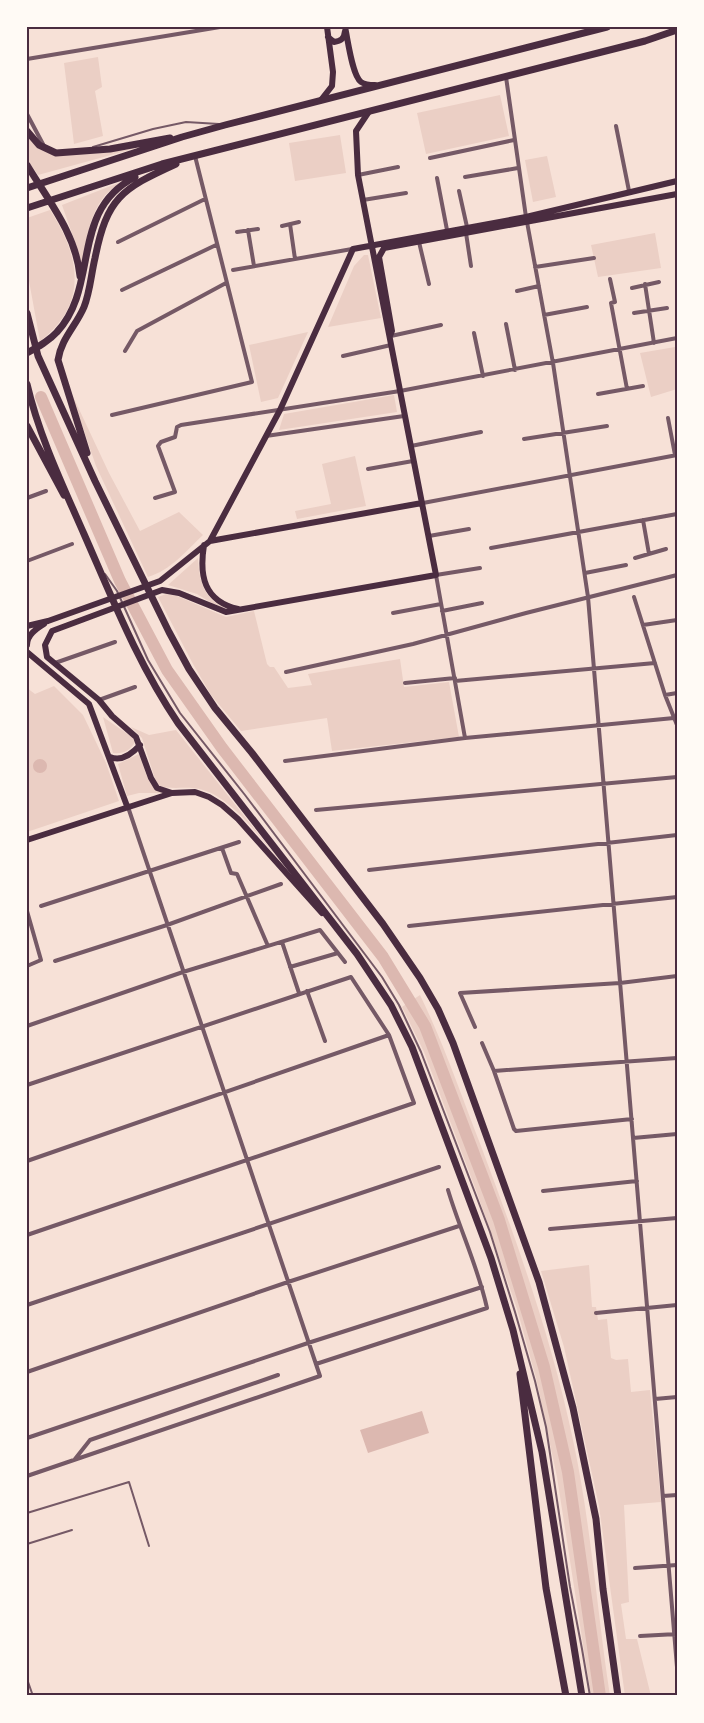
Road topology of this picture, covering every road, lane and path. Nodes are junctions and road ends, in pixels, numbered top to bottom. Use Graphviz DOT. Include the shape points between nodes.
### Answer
graph roads {
  1 [pos="220,27"];
  2 [pos="327,27"];
  3 [pos="607,27"];
  4 [pos="345,28"];
  5 [pos="677,32"];
  6 [pos="328,36"];
  7 [pos="27,59"];
  8 [pos="506,77"];
  9 [pos="382,85"];
  10 [pos="320,101"];
  11 [pos="368,113"];
  12 [pos="27,114"];
  13 [pos="225,125"];
  14 [pos="615,126"];
  15 [pos="27,131"];
  16 [pos="182,137"];
  17 [pos="514,140"];
  18 [pos="46,149"];
  19 [pos="83,152"];
  20 [pos="195,156"];
  21 [pos="430,158"];
  22 [pos="162,164"];
  23 [pos="27,165"];
  24 [pos="398,167"];
  25 [pos="519,168"];
  26 [pos="358,175"];
  27 [pos="465,177"];
  28 [pos="437,178"];
  29 [pos="677,181"];
  30 [pos="27,188"];
  31 [pos="459,191"];
  32 [pos="629,191"];
  33 [pos="406,193"];
  34 [pos="677,194"];
  35 [pos="205,200"];
  36 [pos="362,200"];
  37 [pos="27,208"];
  38 [pos="526,219"];
  39 [pos="299,222"];
  40 [pos="290,224"];
  41 [pos="282,226"];
  42 [pos="258,229"];
  43 [pos="447,230"];
  44 [pos="466,230"];
  45 [pos="248,231"];
  46 [pos="237,232"];
  47 [pos="419,241"];
  48 [pos="118,242"];
  49 [pos="217,245"];
  50 [pos="372,245"];
  51 [pos="353,249"];
  52 [pos="594,258"];
  53 [pos="295,259"];
  54 [pos="254,266"];
  55 [pos="471,266"];
  56 [pos="535,267"];
  57 [pos="232,270"];
  58 [pos="610,279"];
  59 [pos="80,282"];
  60 [pos="659,282"];
  61 [pos="226,283"];
  62 [pos="429,284"];
  63 [pos="645,284"];
  64 [pos="539,286"];
  65 [pos="632,288"];
  66 [pos="122,290"];
  67 [pos="517,291"];
  68 [pos="587,307"];
  69 [pos="667,308"];
  70 [pos="649,311"];
  71 [pos="27,313"];
  72 [pos="633,314"];
  73 [pos="544,315"];
  74 [pos="506,324"];
  75 [pos="441,325"];
  76 [pos="474,333"];
  77 [pos="390,336"];
  78 [pos="677,338"];
  79 [pos="654,343"];
  80 [pos="392,345"];
  81 [pos="619,350"];
  82 [pos="125,351"];
  83 [pos="27,353"];
  84 [pos="343,356"];
  85 [pos="553,363"];
  86 [pos="515,369"];
  87 [pos="483,376"];
  88 [pos="27,384"];
  89 [pos="643,386"];
  90 [pos="627,389"];
  91 [pos="400,391"];
  92 [pos="598,394"];
  93 [pos="280,410"];
  94 [pos="112,415"];
  95 [pos="405,415"];
  96 [pos="668,418"];
  97 [pos="27,426"];
  98 [pos="607,426"];
  99 [pos="564,431"];
  100 [pos="481,432"];
  101 [pos="266,437"];
  102 [pos="524,439"];
  103 [pos="411,446"];
  104 [pos="676,455"];
  105 [pos="414,460"];
  106 [pos="368,469"];
  107 [pos="571,476"];
  108 [pos="95,481"];
  109 [pos="46,491"];
  110 [pos="27,498"];
  111 [pos="155,498"];
  112 [pos="422,503"];
  113 [pos="677,514"];
  114 [pos="78,520"];
  115 [pos="643,520"];
  116 [pos="469,529"];
  117 [pos="579,532"];
  118 [pos="428,536"];
  119 [pos="207,543"];
  120 [pos="72,544"];
  121 [pos="491,548"];
  122 [pos="666,549"];
  123 [pos="649,554"];
  124 [pos="635,558"];
  125 [pos="27,561"];
  126 [pos="96,562"];
  127 [pos="626,565"];
  128 [pos="480,567"];
  129 [pos="585,573"];
  130 [pos="436,575"];
  131 [pos="677,575"];
  132 [pos="588,597"];
  133 [pos="634,597"];
  134 [pos="482,603"];
  135 [pos="441,604"];
  136 [pos="242,609"];
  137 [pos="442,611"];
  138 [pos="393,613"];
  139 [pos="677,620"];
  140 [pos="48,621"];
  141 [pos="643,625"];
  142 [pos="27,626"];
  143 [pos="447,634"];
  144 [pos="115,642"];
  145 [pos="27,646"];
  146 [pos="29,653"];
  147 [pos="655,663"];
  148 [pos="54,664"];
  149 [pos="595,668"];
  150 [pos="286,672"];
  151 [pos="455,680"];
  152 [pos="405,683"];
  153 [pos="135,687"];
  154 [pos="677,693"];
  155 [pos="665,695"];
  156 [pos="99,700"];
  157 [pos="674,718"];
  158 [pos="677,725"];
  159 [pos="599,727"];
  160 [pos="465,738"];
  161 [pos="140,745"];
  162 [pos="110,757"];
  163 [pos="285,761"];
  164 [pos="677,777"];
  165 [pos="604,784"];
  166 [pos="172,793"];
  167 [pos="127,806"];
  168 [pos="316,810"];
  169 [pos="677,835"];
  170 [pos="27,840"];
  171 [pos="239,842"];
  172 [pos="608,842"];
  173 [pos="222,848"];
  174 [pos="149,870"];
  175 [pos="369,870"];
  176 [pos="281,884"];
  177 [pos="248,896"];
  178 [pos="677,897"];
  179 [pos="614,904"];
  180 [pos="41,906"];
  181 [pos="27,911"];
  182 [pos="167,925"];
  183 [pos="334,925"];
  184 [pos="409,926"];
  185 [pos="282,942"];
  186 [pos="268,946"];
  187 [pos="338,953"];
  188 [pos="56,961"];
  189 [pos="345,962"];
  190 [pos="27,966"];
  191 [pos="290,967"];
  192 [pos="183,972"];
  193 [pos="677,976"];
  194 [pos="620,983"];
  195 [pos="307,991"];
  196 [pos="299,993"];
  197 [pos="201,1025"];
  198 [pos="27,1026"];
  199 [pos="475,1027"];
  200 [pos="389,1035"];
  201 [pos="326,1041"];
  202 [pos="482,1043"];
  203 [pos="677,1058"];
  204 [pos="627,1062"];
  205 [pos="494,1071"];
  206 [pos="27,1085"];
  207 [pos="224,1092"];
  208 [pos="632,1119"];
  209 [pos="677,1134"];
  210 [pos="633,1138"];
  211 [pos="246,1160"];
  212 [pos="27,1161"];
  213 [pos="439,1167"];
  214 [pos="637,1181"];
  215 [pos="448,1190"];
  216 [pos="543,1191"];
  217 [pos="677,1218"];
  218 [pos="640,1221"];
  219 [pos="268,1223"];
  220 [pos="459,1226"];
  221 [pos="550,1229"];
  222 [pos="27,1235"];
  223 [pos="288,1282"];
  224 [pos="482,1287"];
  225 [pos="27,1305"];
  226 [pos="677,1305"];
  227 [pos="647,1308"];
  228 [pos="596,1312"];
  229 [pos="513,1330"];
  230 [pos="308,1343"];
  231 [pos="316,1364"];
  232 [pos="27,1372"];
  233 [pos="278,1375"];
  234 [pos="677,1397"];
  235 [pos="655,1399"];
  236 [pos="27,1438"];
  237 [pos="74,1460"];
  238 [pos="27,1476"];
  239 [pos="677,1495"];
  240 [pos="663,1496"];
  241 [pos="27,1513"];
  242 [pos="72,1530"];
  243 [pos="27,1544"];
  244 [pos="149,1546"];
  245 [pos="677,1565"];
  246 [pos="669,1566"];
  247 [pos="635,1568"];
  248 [pos="676,1634"];
  249 [pos="639,1636"];
  250 [pos="677,1667"];
  251 [pos="27,1678"];
  252 [pos="33,1696"];
  253 [pos="566,1696"];
  254 [pos="582,1696"];
  255 [pos="590,1696"];
  256 [pos="618,1696"];
  1 -- 7 [label="street"];
  2 -- 6 [label="main road"];
  3 -- 9 [label="highway"];
  4 -- 6 [label="main road" via="340,42"];
  4 -- 9 [label="main road" via="360,81"];
  5 -- 8 [label="highway"];
  6 -- 10 [label="main road" via="333,86"];
  8 -- 11 [label="highway"];
  8 -- 17 [label="street"];
  9 -- 10 [label="highway"];
  10 -- 13 [label="highway"];
  11 -- 20 [label="highway"];
  11 -- 26 [label="main road" via="356,131"];
  12 -- 18 [label="street"];
  13 -- 16 [label="highway"];
  13 -- 19 [label="lane" via="186,122"];
  14 -- 32 [label="street"];
  15 -- 18 [label="highway"];
  16 -- 19 [label="highway"];
  16 -- 30 [label="highway"];
  17 -- 21 [label="street"];
  17 -- 25 [label="street"];
  18 -- 19 [label="highway" via="56,153"];
  20 -- 22 [label="highway"];
  20 -- 35 [label="street"];
  20 -- 108 [label="highway" via="134,185 117,198 100,232 84,307 60,349 58,360"];
  22 -- 37 [label="highway"];
  22 -- 59 [label="highway" via="127,181 104,201"];
  23 -- 59 [label="highway" via="67,231 77,258"];
  24 -- 26 [label="street"];
  25 -- 27 [label="street"];
  25 -- 38 [label="street"];
  26 -- 36 [label="main road"];
  28 -- 43 [label="street"];
  29 -- 32 [label="main road"];
  31 -- 44 [label="street"];
  32 -- 38 [label="main road"];
  33 -- 36 [label="street"];
  34 -- 38 [label="main road"];
  35 -- 48 [label="street"];
  35 -- 49 [label="street"];
  36 -- 50 [label="main road"];
  38 -- 44 [label="main road"];
  38 -- 56 [label="street"];
  39 -- 40 [label="street"];
  40 -- 41 [label="street"];
  40 -- 53 [label="street"];
  42 -- 45 [label="street"];
  43 -- 44 [label="main road"];
  43 -- 50 [label="main road"];
  44 -- 47 [label="main road"];
  44 -- 55 [label="street"];
  45 -- 46 [label="street"];
  45 -- 54 [label="street"];
  47 -- 62 [label="street"];
  47 -- 77 [label="main road" via="384,248 380,253"];
  49 -- 61 [label="street"];
  49 -- 66 [label="street"];
  50 -- 51 [label="main road"];
  50 -- 77 [label="main road"];
  51 -- 53 [label="street"];
  51 -- 93 [label="main road"];
  52 -- 56 [label="street"];
  53 -- 54 [label="street"];
  54 -- 57 [label="street"];
  56 -- 64 [label="street"];
  58 -- 81 [label="street"];
  59 -- 83 [label="highway" via="65,322 46,342"];
  60 -- 63 [label="street"];
  61 -- 82 [label="street" via="136,331"];
  61 -- 94 [label="street" via="252,382"];
  63 -- 65 [label="street"];
  63 -- 70 [label="street"];
  64 -- 67 [label="street"];
  64 -- 73 [label="street"];
  68 -- 73 [label="street"];
  69 -- 70 [label="street"];
  70 -- 72 [label="street"];
  70 -- 79 [label="street"];
  71 -- 108 [label="highway" via="38,356"];
  73 -- 85 [label="street"];
  74 -- 86 [label="street"];
  75 -- 77 [label="street"];
  76 -- 87 [label="street"];
  77 -- 80 [label="main road"];
  78 -- 79 [label="street"];
  79 -- 81 [label="street"];
  80 -- 84 [label="street"];
  80 -- 91 [label="main road"];
  81 -- 85 [label="street"];
  81 -- 90 [label="street"];
  85 -- 86 [label="street"];
  85 -- 99 [label="street"];
  86 -- 87 [label="street"];
  87 -- 91 [label="street"];
  88 -- 114 [label="highway"];
  89 -- 90 [label="street"];
  90 -- 92 [label="street"];
  91 -- 93 [label="street"];
  91 -- 95 [label="main road"];
  93 -- 101 [label="main road"];
  93 -- 111 [label="street" via="177,427 175,437 158,446 175,492"];
  95 -- 101 [label="street"];
  95 -- 103 [label="main road"];
  96 -- 104 [label="street"];
  97 -- 114 [label="highway"];
  98 -- 99 [label="street"];
  99 -- 102 [label="street"];
  99 -- 107 [label="street"];
  100 -- 103 [label="street"];
  101 -- 119 [label="main road"];
  103 -- 105 [label="main road"];
  104 -- 107 [label="street"];
  105 -- 106 [label="street"];
  105 -- 112 [label="main road"];
  107 -- 112 [label="street"];
  107 -- 117 [label="street"];
  108 -- 256 [label="highway" via="169,632 201,687 383,924 420,978 453,1043 539,1282 570,1397 596,1519"];
  109 -- 110 [label="street"];
  112 -- 118 [label="main road"];
  112 -- 119 [label="main road"];
  113 -- 115 [label="street"];
  114 -- 126 [label="highway"];
  115 -- 117 [label="street"];
  115 -- 123 [label="street"];
  116 -- 118 [label="street"];
  117 -- 121 [label="street"];
  117 -- 129 [label="street"];
  118 -- 130 [label="main road"];
  119 -- 136 [label="main road" via="204,572 210,594 222,604"];
  119 -- 140 [label="main road" via="160,581"];
  120 -- 125 [label="street"];
  122 -- 123 [label="street"];
  123 -- 124 [label="street"];
  126 -- 183 [label="highway" via="155,690"];
  126 -- 255 [label="lane" via="117,591 148,660 180,713 376,968 413,1033 504,1271 535,1381"];
  127 -- 129 [label="street"];
  128 -- 130 [label="street"];
  129 -- 132 [label="street"];
  130 -- 135 [label="street"];
  130 -- 136 [label="main road"];
  131 -- 132 [label="street"];
  132 -- 143 [label="street"];
  132 -- 149 [label="street"];
  133 -- 141 [label="street"];
  134 -- 137 [label="street"];
  135 -- 137 [label="street"];
  135 -- 138 [label="street"];
  136 -- 148 [label="main road" via="219,611 179,593 162,590 52,631 44,650"];
  137 -- 143 [label="street"];
  139 -- 141 [label="street"];
  140 -- 142 [label="main road"];
  140 -- 145 [label="main road" via="31,633"];
  141 -- 147 [label="street"];
  143 -- 150 [label="street"];
  143 -- 151 [label="street"];
  144 -- 148 [label="street"];
  145 -- 146 [label="main road"];
  146 -- 162 [label="main road" via="86,699"];
  147 -- 149 [label="street"];
  147 -- 155 [label="street"];
  148 -- 156 [label="main road"];
  149 -- 151 [label="street"];
  149 -- 159 [label="street"];
  151 -- 152 [label="street"];
  151 -- 160 [label="street"];
  153 -- 156 [label="street"];
  154 -- 155 [label="street"];
  155 -- 157 [label="street"];
  156 -- 161 [label="main road"];
  157 -- 158 [label="street"];
  157 -- 159 [label="street"];
  159 -- 160 [label="street"];
  159 -- 165 [label="street"];
  160 -- 163 [label="street"];
  161 -- 162 [label="main road" via="127,756"];
  161 -- 166 [label="main road" via="154,785"];
  162 -- 167 [label="main road"];
  164 -- 165 [label="street"];
  165 -- 168 [label="street"];
  165 -- 172 [label="street"];
  166 -- 167 [label="main road"];
  166 -- 183 [label="main road" via="203,794 229,810"];
  167 -- 170 [label="main road"];
  167 -- 174 [label="street"];
  169 -- 172 [label="street"];
  171 -- 173 [label="street"];
  172 -- 175 [label="street"];
  172 -- 179 [label="street"];
  173 -- 174 [label="street"];
  173 -- 177 [label="street" via="231,873 237,874"];
  174 -- 180 [label="street"];
  174 -- 182 [label="street"];
  176 -- 177 [label="street"];
  177 -- 182 [label="street"];
  177 -- 186 [label="street"];
  178 -- 179 [label="street"];
  179 -- 184 [label="street"];
  179 -- 194 [label="street"];
  181 -- 190 [label="street" via="41,960"];
  182 -- 188 [label="street"];
  182 -- 192 [label="street"];
  183 -- 229 [label="highway" via="376,980 402,1024 475,1214"];
  185 -- 186 [label="street"];
  185 -- 187 [label="street" via="320,930"];
  185 -- 191 [label="street"];
  186 -- 192 [label="street"];
  187 -- 189 [label="street"];
  187 -- 191 [label="street"];
  191 -- 196 [label="street"];
  192 -- 197 [label="street"];
  192 -- 198 [label="street"];
  193 -- 194 [label="street"];
  194 -- 199 [label="street" via="460,993"];
  194 -- 204 [label="street"];
  195 -- 196 [label="street"];
  195 -- 200 [label="street" via="351,977"];
  195 -- 201 [label="street"];
  196 -- 197 [label="street"];
  197 -- 206 [label="street"];
  197 -- 207 [label="street"];
  200 -- 207 [label="street"];
  200 -- 211 [label="street" via="414,1103"];
  202 -- 205 [label="street"];
  203 -- 204 [label="street"];
  204 -- 205 [label="street"];
  204 -- 208 [label="street"];
  205 -- 208 [label="street" via="514,1129 519,1131"];
  207 -- 211 [label="street"];
  207 -- 212 [label="street"];
  208 -- 210 [label="street"];
  209 -- 210 [label="street"];
  210 -- 214 [label="street"];
  211 -- 219 [label="street"];
  211 -- 222 [label="street"];
  213 -- 219 [label="street"];
  214 -- 216 [label="street"];
  214 -- 218 [label="street"];
  215 -- 220 [label="street"];
  217 -- 218 [label="street"];
  218 -- 221 [label="street"];
  218 -- 227 [label="street"];
  219 -- 223 [label="street"];
  219 -- 225 [label="street"];
  220 -- 223 [label="street"];
  220 -- 224 [label="street"];
  223 -- 230 [label="street"];
  223 -- 232 [label="street"];
  224 -- 230 [label="street"];
  224 -- 231 [label="street" via="487,1308"];
  226 -- 227 [label="street"];
  227 -- 228 [label="street"];
  227 -- 235 [label="street"];
  229 -- 253 [label="highway" via="546,1588"];
  229 -- 254 [label="highway" via="542,1452"];
  230 -- 231 [label="street"];
  230 -- 236 [label="street"];
  231 -- 237 [label="street" via="320,1376"];
  233 -- 237 [label="street" via="90,1440"];
  234 -- 235 [label="street"];
  235 -- 240 [label="street"];
  237 -- 238 [label="street"];
  239 -- 240 [label="street"];
  240 -- 246 [label="street"];
  241 -- 244 [label="lane" via="129,1482"];
  242 -- 243 [label="lane"];
  245 -- 246 [label="street"];
  246 -- 247 [label="street"];
  246 -- 248 [label="street"];
  248 -- 249 [label="street"];
  248 -- 250 [label="street"];
  251 -- 252 [label="lane"];
}
